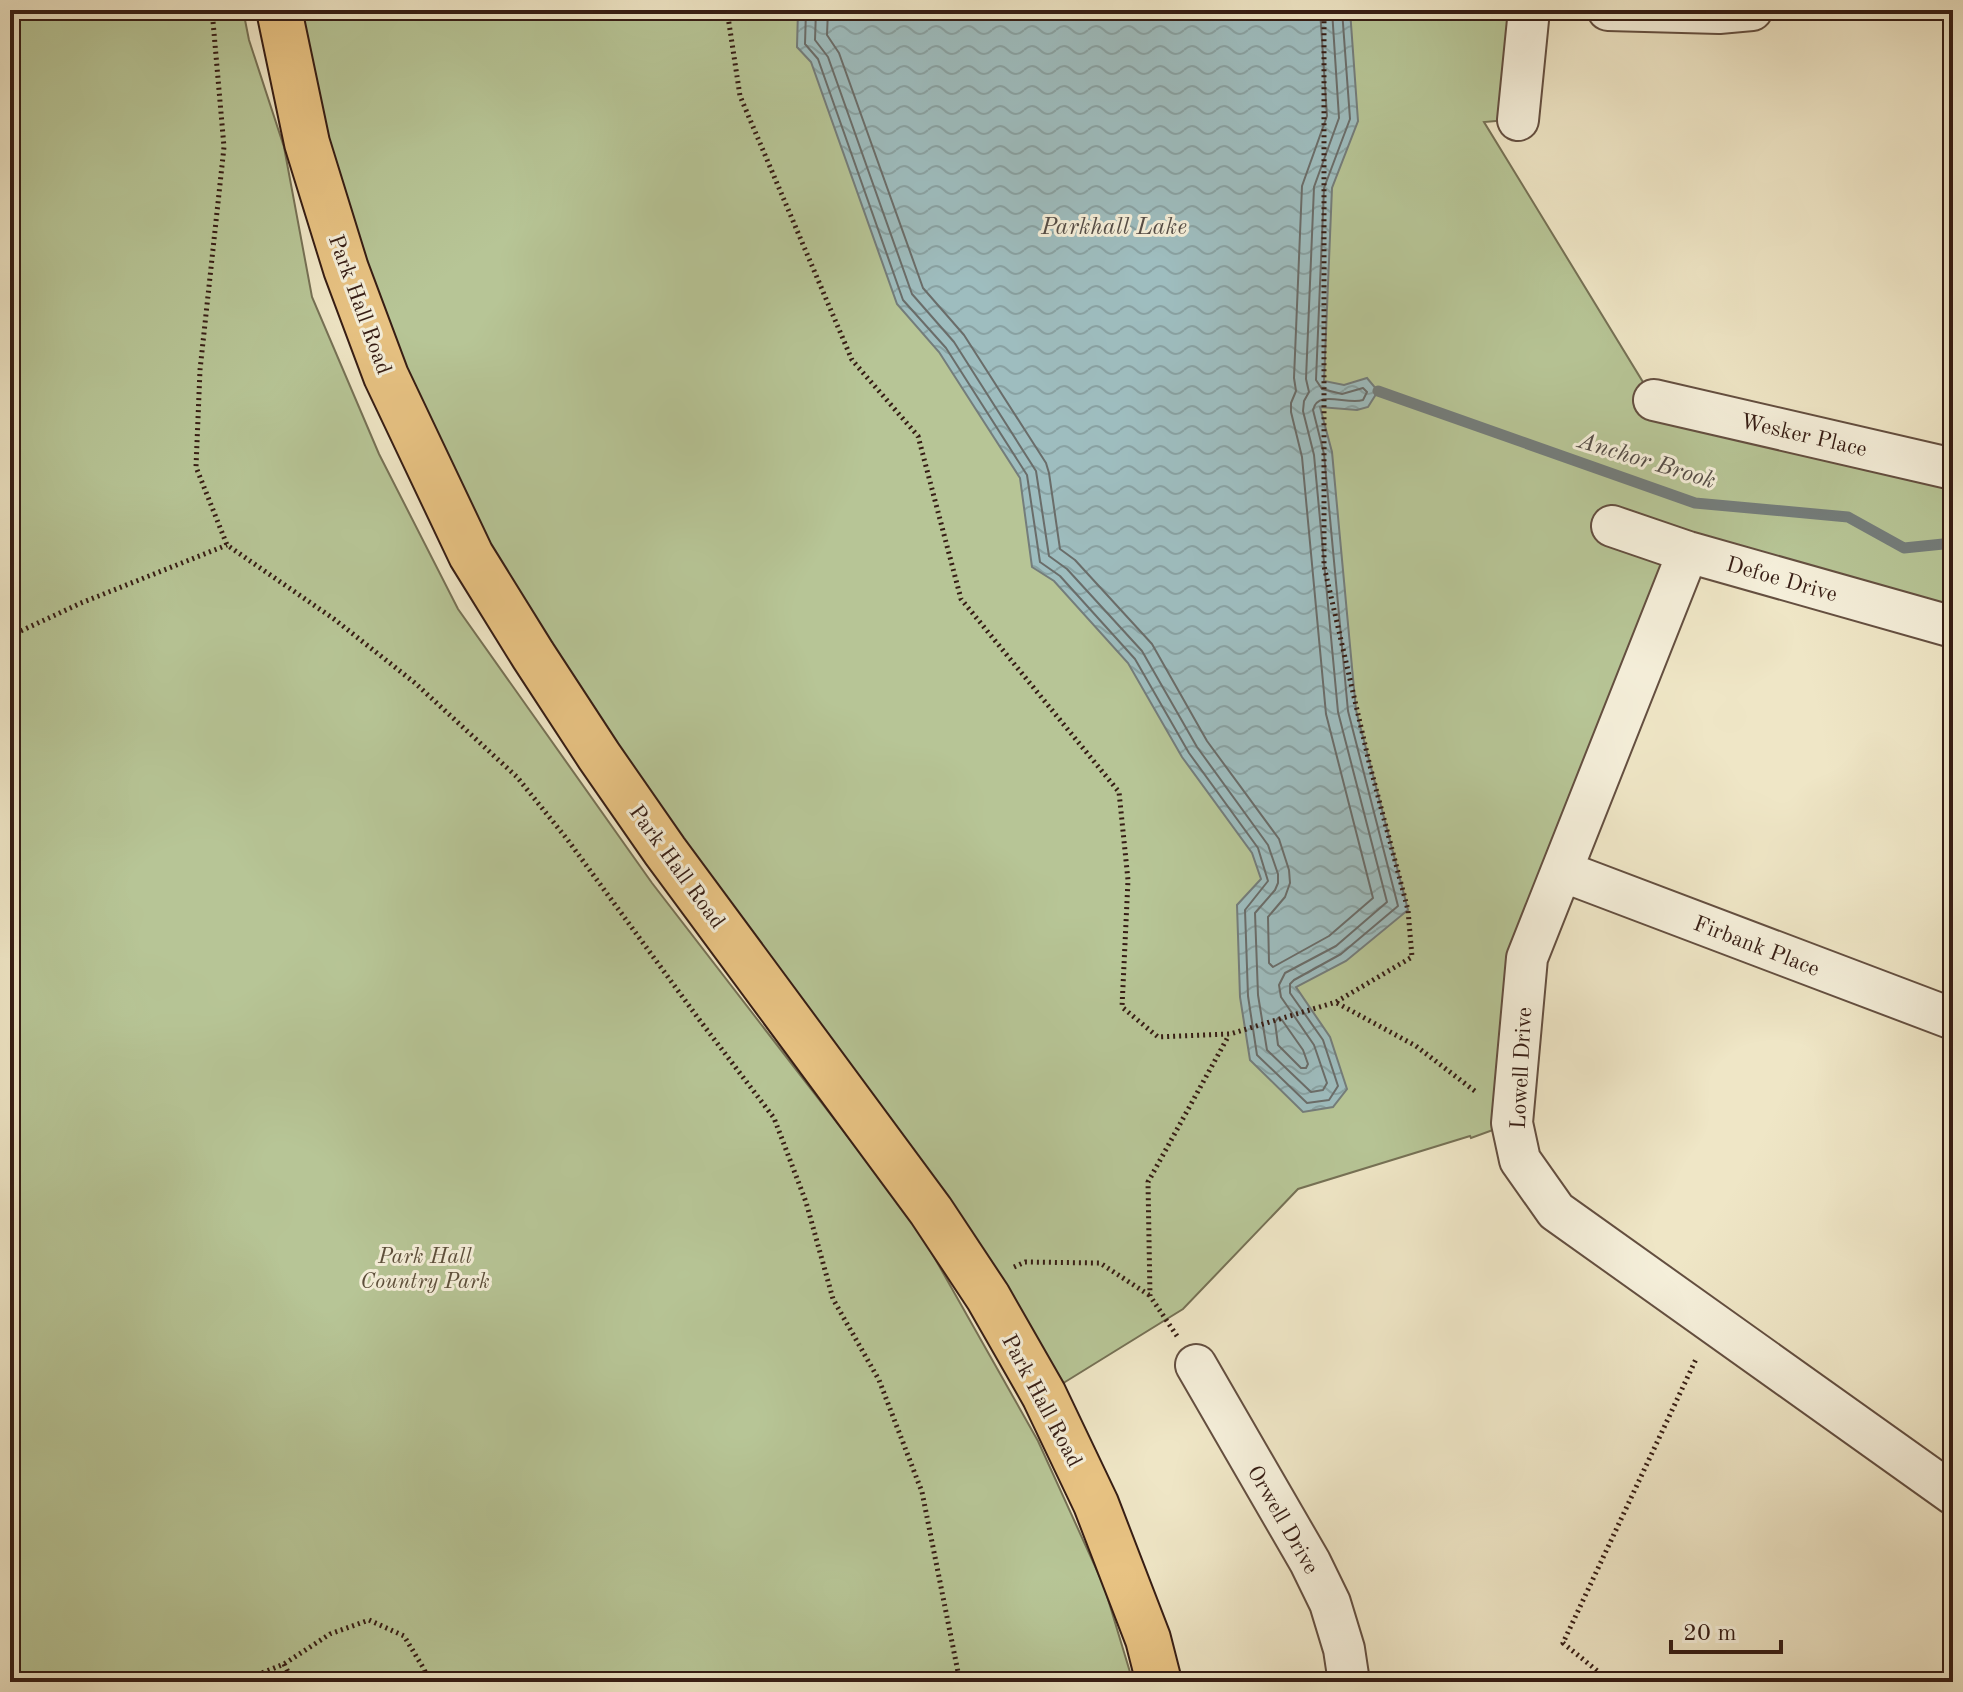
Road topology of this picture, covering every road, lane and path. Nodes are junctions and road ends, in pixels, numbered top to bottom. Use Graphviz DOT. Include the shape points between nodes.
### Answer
graph roads {
  1 [pos="212,10"];
  2 [pos="279,10"];
  3 [pos="727,10"];
  4 [pos="1324,10"];
  5 [pos="1529,10"];
  6 [pos="1608,10"];
  7 [pos="1752,10"];
  8 [pos="1518,120"];
  9 [pos="1654,400"];
  10 [pos="1953,469"];
  11 [pos="1612,526"];
  12 [pos="227,545"];
  13 [pos="1688,552"];
  14 [pos="1953,627"];
  15 [pos="10,636"];
  16 [pos="1562,871"];
  17 [pos="1336,1002"];
  18 [pos="1953,1019"];
  19 [pos="1230,1034"];
  20 [pos="1477,1092"];
  21 [pos="977,1281"];
  22 [pos="1150,1296"];
  23 [pos="1713,1323"];
  24 [pos="1196,1365"];
  25 [pos="1953,1494"];
  26 [pos="284,1664"];
  27 [pos="240,1682"];
  28 [pos="293,1682"];
  29 [pos="429,1682"];
  30 [pos="960,1682"];
  31 [pos="1159,1682"];
  32 [pos="1349,1682"];
  33 [pos="1611,1682"];
  1 -- 12 [label="path" via="224,147 200,370 196,467"];
  2 -- 21 [label="main road, Park Hall Road" via="307,143 346,269 386,376 471,555 633,805"];
  3 -- 19 [label="path" via="740,96 852,360 918,436 961,599 1119,792 1128,880 1122,1007 1158,1037"];
  4 -- 17 [label="path" via="1324,566 1408,910 1412,957"];
  5 -- 8 [label="street"];
  6 -- 7 [label="street"];
  9 -- 10 [label="street, Wesker Place"];
  11 -- 13 [label="street, Defoe Drive"];
  12 -- 15 [label="path"];
  12 -- 30 [label="path" via="415,683 517,777 774,1118 806,1202 833,1299 879,1380 922,1492"];
  13 -- 14 [label="street, Defoe Drive"];
  13 -- 16 [label="street, Lowell Drive"];
  16 -- 18 [label="street, Firbank Place"];
  16 -- 23 [label="street, Lowell Drive" via="1527,958 1512,1123 1520,1160 1556,1211"];
  17 -- 19 [label="path"];
  17 -- 20 [label="path" via="1416,1046"];
  19 -- 22 [label="path" via="1148,1182"];
  21 -- 22 [label="path" via="1025,1262 1100,1263"];
  21 -- 31 [label="main road, Park Hall Road" via="1044,1395 1096,1504"];
  22 -- 24 [label="path"];
  23 -- 25 [label="street, Lowell Drive"];
  23 -- 33 [label="path" via="1563,1643"];
  24 -- 32 [label="street, Orwell Drive" via="1330,1603"];
  26 -- 27 [label="path"];
  26 -- 28 [label="path"];
  26 -- 29 [label="path" via="330,1634 369,1620 404,1636"];
}
